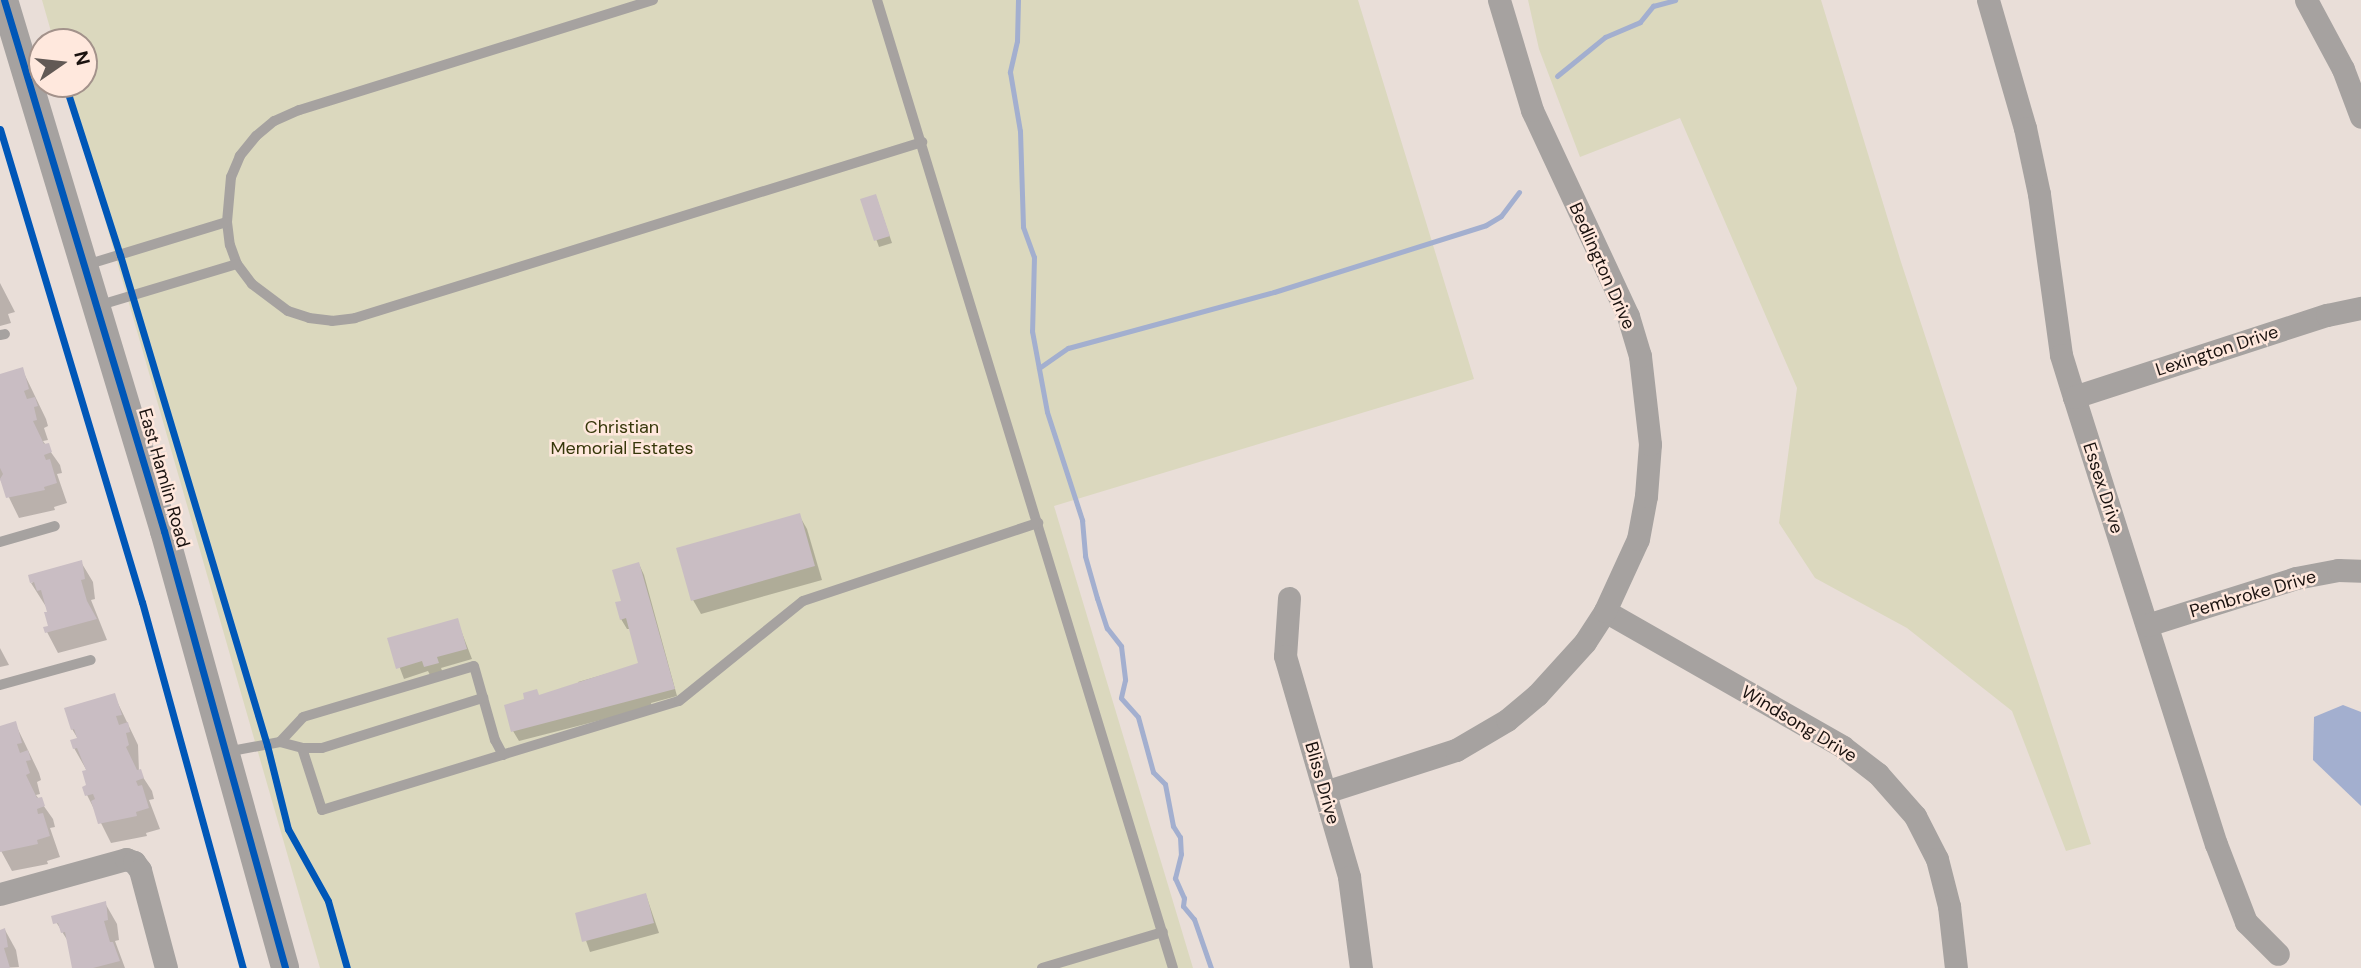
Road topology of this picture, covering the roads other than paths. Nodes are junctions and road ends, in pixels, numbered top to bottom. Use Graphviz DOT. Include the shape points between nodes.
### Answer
graph roads {
  1 [pos="4,0"];
  2 [pos="653,0"];
  3 [pos="877,0"];
  4 [pos="1499,0"];
  5 [pos="1988,0"];
  6 [pos="2306,0"];
  7 [pos="2361,117"];
  8 [pos="922,142"];
  9 [pos="227,222"];
  10 [pos="237,264"];
  11 [pos="84,266"];
  12 [pos="97,306"];
  13 [pos="2361,308"];
  14 [pos="2074,397"];
  15 [pos="1038,523"];
  16 [pos="55,526"];
  17 [pos="0,542"];
  18 [pos="2361,571"];
  19 [pos="1289,598"];
  20 [pos="1605,611"];
  21 [pos="2147,625"];
  22 [pos="91,660"];
  23 [pos="0,685"];
  24 [pos="483,698"];
  25 [pos="280,742"];
  26 [pos="302,748"];
  27 [pos="226,752"];
  28 [pos="503,755"];
  29 [pos="1325,792"];
  30 [pos="0,894"];
  31 [pos="1163,932"];
  32 [pos="2278,954"];
  33 [pos="166,968"];
  34 [pos="285,968"];
  35 [pos="1042,968"];
  36 [pos="1173,968"];
  37 [pos="1361,968"];
  38 [pos="1956,968"];
  1 -- 11 [label="street, East Hamlin Road"];
  2 -- 9 [label="lane" via="274,121 240,156 231,177"];
  3 -- 8 [label="lane"];
  4 -- 20 [label="street, Bedlington Drive" via="1532,110 1628,316 1640,356 1650,444 1646,496 1637,540"];
  5 -- 14 [label="street, Essex Drive" via="2025,128 2061,355"];
  6 -- 7 [label="street" via="2343,69"];
  8 -- 10 [label="lane" via="355,318 332,321 288,311 252,284"];
  8 -- 15 [label="lane"];
  9 -- 10 [label="lane"];
  9 -- 11 [label="lane"];
  10 -- 12 [label="lane"];
  11 -- 12 [label="street, East Hamlin Road"];
  12 -- 27 [label="street, East Hamlin Road"];
  13 -- 14 [label="street, Lexington Drive"];
  14 -- 21 [label="street, Essex Drive"];
  15 -- 28 [label="lane" via="803,601 679,701"];
  15 -- 31 [label="lane"];
  16 -- 17 [label="lane"];
  18 -- 21 [label="street, Pembroke Drive" via="2337,570 2296,578"];
  19 -- 29 [label="street, Bliss Drive" via="1284,656"];
  20 -- 29 [label="street, Bedlington Drive" via="1568,663 1507,720 1457,750"];
  20 -- 38 [label="street, Windsong Drive" via="1843,747 1878,774 1915,816 1937,859"];
  21 -- 32 [label="street, Essex Drive" via="2216,844 2246,922"];
  22 -- 23 [label="lane"];
  24 -- 25 [label="lane" via="474,666 303,717"];
  24 -- 26 [label="lane" via="322,748"];
  24 -- 28 [label="lane"];
  25 -- 26 [label="lane"];
  25 -- 27 [label="lane"];
  26 -- 28 [label="lane" via="322,810"];
  27 -- 34 [label="street, East Hamlin Road"];
  29 -- 37 [label="street, Bliss Drive" via="1349,877"];
  30 -- 33 [label="street" via="126,859 134,862"];
  31 -- 35 [label="lane"];
  31 -- 36 [label="lane"];
}
